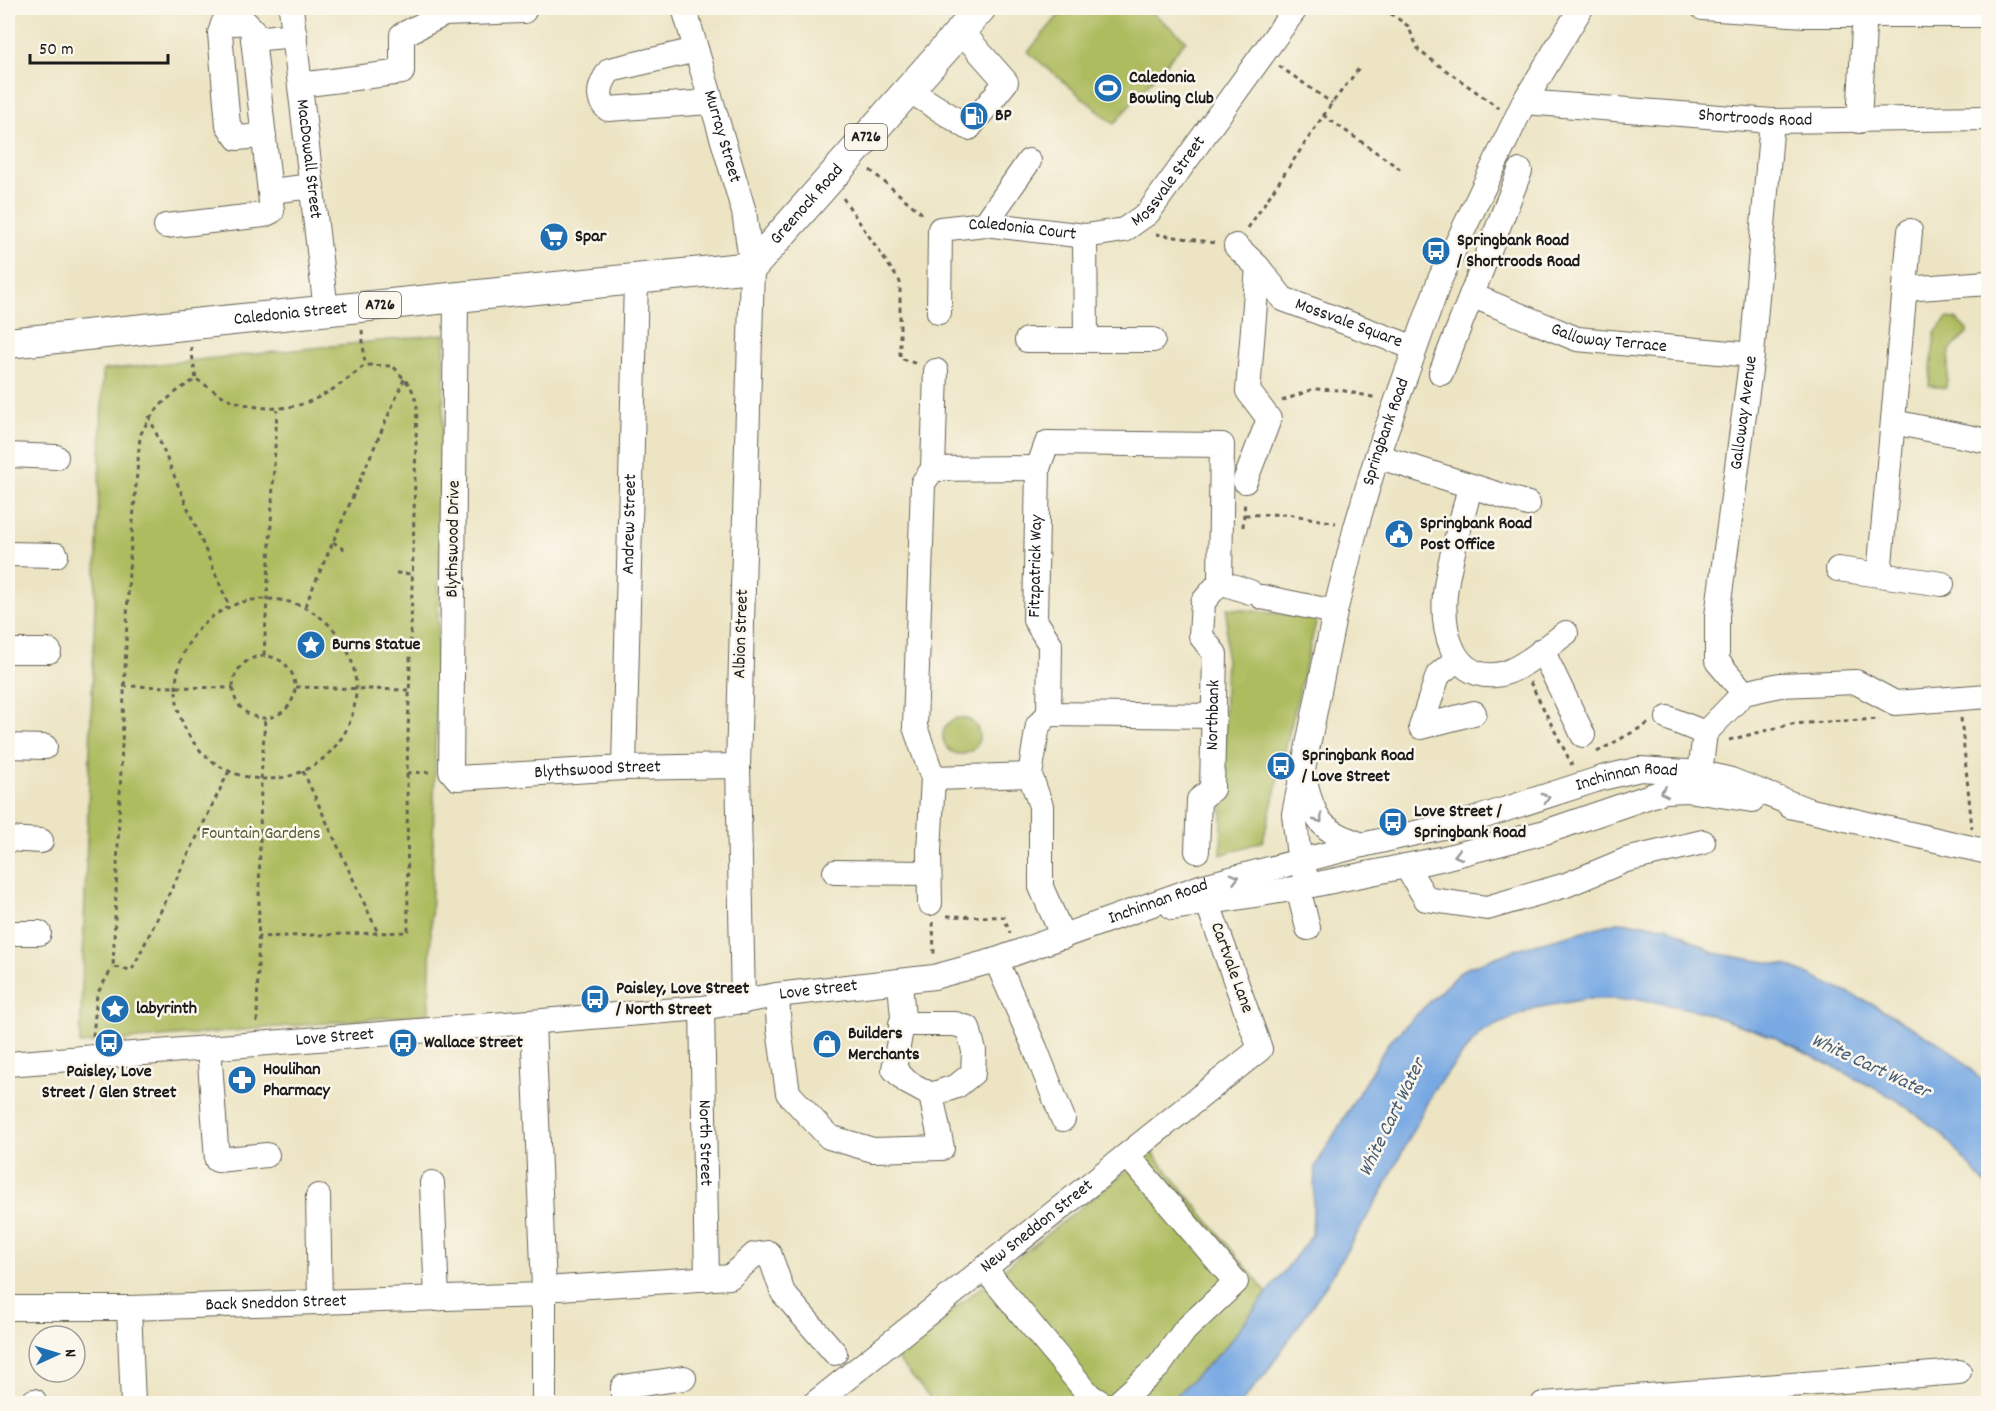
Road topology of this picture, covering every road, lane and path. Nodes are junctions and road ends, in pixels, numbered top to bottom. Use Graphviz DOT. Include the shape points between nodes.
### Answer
graph roads {
  1 [pos="291,8"];
  2 [pos="981,8"];
  3 [pos="1296,8"];
  4 [pos="1383,8"];
  5 [pos="1581,8"];
  6 [pos="1703,8"];
  7 [pos="686,9"];
  8 [pos="1865,10"];
  9 [pos="524,11"];
  10 [pos="1989,15"];
  11 [pos="961,31"];
  12 [pos="295,35"];
  13 [pos="254,39"];
  14 [pos="696,50"];
  15 [pos="1262,54"];
  16 [pos="1361,66"];
  17 [pos="300,85"];
  18 [pos="907,89"];
  19 [pos="711,102"];
  20 [pos="1332,103"];
  21 [pos="1520,111"];
  22 [pos="1323,116"];
  23 [pos="1989,118"];
  24 [pos="1772,121"];
  25 [pos="1859,121"];
  26 [pos="264,136"];
  27 [pos="851,155"];
  28 [pos="1029,160"];
  29 [pos="1403,171"];
  30 [pos="1520,171"];
  31 [pos="831,179"];
  32 [pos="312,186"];
  33 [pos="271,191"];
  34 [pos="985,225"];
  35 [pos="166,226"];
  36 [pos="940,229"];
  37 [pos="1124,230"];
  38 [pos="1910,231"];
  39 [pos="1085,236"];
  40 [pos="1236,246"];
  41 [pos="752,267"];
  42 [pos="1258,267"];
  43 [pos="636,279"];
  44 [pos="1989,283"];
  45 [pos="1905,289"];
  46 [pos="1471,295"];
  47 [pos="456,297"];
  48 [pos="359,307"];
  49 [pos="326,311"];
  50 [pos="939,312"];
  51 [pos="188,325"];
  52 [pos="1027,340"];
  53 [pos="1086,340"];
  54 [pos="1154,340"];
  55 [pos="8,343"];
  56 [pos="1415,348"];
  57 [pos="1752,355"];
  58 [pos="365,365"];
  59 [pos="936,371"];
  60 [pos="1441,373"];
  61 [pos="405,377"];
  62 [pos="196,379"];
  63 [pos="1397,402"];
  64 [pos="1262,409"];
  65 [pos="277,410"];
  66 [pos="149,416"];
  67 [pos="1893,422"];
  68 [pos="1989,441"];
  69 [pos="8,455"];
  70 [pos="1377,456"];
  71 [pos="56,457"];
  72 [pos="1038,468"];
  73 [pos="933,469"];
  74 [pos="1245,481"];
  75 [pos="1470,486"];
  76 [pos="1528,504"];
  77 [pos="1245,515"];
  78 [pos="1356,527"];
  79 [pos="333,542"];
  80 [pos="347,551"];
  81 [pos="8,554"];
  82 [pos="56,555"];
  83 [pos="1838,569"];
  84 [pos="396,573"];
  85 [pos="413,574"];
  86 [pos="1879,575"];
  87 [pos="1220,582"];
  88 [pos="1942,584"];
  89 [pos="265,598"];
  90 [pos="229,606"];
  91 [pos="305,606"];
  92 [pos="1335,612"];
  93 [pos="1566,633"];
  94 [pos="1542,650"];
  95 [pos="8,651"];
  96 [pos="49,651"];
  97 [pos="264,655"];
  98 [pos="1456,660"];
  99 [pos="1521,665"];
  100 [pos="123,686"];
  101 [pos="176,687"];
  102 [pos="296,687"];
  103 [pos="232,688"];
  104 [pos="357,689"];
  105 [pos="409,690"];
  106 [pos="1744,693"];
  107 [pos="1989,696"];
  108 [pos="1959,698"];
  109 [pos="1904,702"];
  110 [pos="1474,713"];
  111 [pos="1049,714"];
  112 [pos="1214,717"];
  113 [pos="1668,718"];
  114 [pos="265,720"];
  115 [pos="1703,740"];
  116 [pos="1588,744"];
  117 [pos="8,746"];
  118 [pos="45,747"];
  119 [pos="738,766"];
  120 [pos="624,768"];
  121 [pos="229,771"];
  122 [pos="303,771"];
  123 [pos="1303,771"];
  124 [pos="1030,775"];
  125 [pos="933,777"];
  126 [pos="457,778"];
  127 [pos="261,779"];
  128 [pos="1698,782"];
  129 [pos="1542,799"];
  130 [pos="8,839"];
  131 [pos="41,841"];
  132 [pos="1703,842"];
  133 [pos="1362,845"];
  134 [pos="1197,851"];
  135 [pos="1981,851"];
  136 [pos="1302,861"];
  137 [pos="1406,866"];
  138 [pos="835,872"];
  139 [pos="929,873"];
  140 [pos="1303,886"];
  141 [pos="1205,895"];
  142 [pos="932,909"];
  143 [pos="1120,917"];
  144 [pos="1308,927"];
  145 [pos="8,933"];
  146 [pos="39,933"];
  147 [pos="378,933"];
  148 [pos="258,937"];
  149 [pos="1063,937"];
  150 [pos="1006,956"];
  151 [pos="113,967"];
  152 [pos="934,977"];
  153 [pos="900,982"];
  154 [pos="777,995"];
  155 [pos="743,1002"];
  156 [pos="702,1008"];
  157 [pos="533,1023"];
  158 [pos="901,1024"];
  159 [pos="256,1045"];
  160 [pos="209,1048"];
  161 [pos="1260,1049"];
  162 [pos="91,1058"];
  163 [pos="8,1064"];
  164 [pos="931,1095"];
  165 [pos="1063,1119"];
  166 [pos="267,1155"];
  167 [pos="1127,1155"];
  168 [pos="432,1183"];
  169 [pos="318,1196"];
  170 [pos="984,1268"];
  171 [pos="707,1279"];
  172 [pos="544,1292"];
  173 [pos="437,1299"];
  174 [pos="320,1303"];
  175 [pos="8,1308"];
  176 [pos="129,1308"];
  177 [pos="835,1353"];
  178 [pos="1959,1372"];
  179 [pos="684,1378"];
  180 [pos="133,1404"];
  181 [pos="544,1404"];
  182 [pos="623,1404"];
  183 [pos="814,1404"];
  184 [pos="1103,1404"];
  185 [pos="1117,1404"];
  186 [pos="1543,1404"];
  1 -- 12 [label="street, MacDowall Street"];
  2 -- 11 [label="main road, Greenock Road / A726"];
  3 -- 15 [label="street, Mossvale Street"];
  4 -- 21 [label="path" via="1408,26 1419,51"];
  5 -- 21 [label="street, Springbank Road"];
  6 -- 8 [label="street" via="1805,15"];
  7 -- 14 [label="street, Murray Street"];
  8 -- 10 [label="street"];
  8 -- 25 [label="street"];
  9 -- 17 [label="street" via="444,14 402,35 402,72"];
  11 -- 18 [label="main road, Greenock Road / A726"];
  11 -- 18 [label="street" via="1006,82 969,128"];
  12 -- 13 [label="street"];
  12 -- 17 [label="street, MacDowall Street"];
  13 -- 26 [label="street"];
  13 -- 26 [label="street" via="245,22 223,24 220,33 228,125 237,138"];
  14 -- 19 [label="street, Murray Street"];
  14 -- 19 [label="street" via="610,70 600,86 602,101 609,109 625,110"];
  15 -- 20 [label="path"];
  15 -- 37 [label="street, Mossvale Street" via="1148,213"];
  16 -- 20 [label="path"];
  17 -- 32 [label="street, MacDowall Street"];
  18 -- 27 [label="main road, Greenock Road / A726"];
  19 -- 41 [label="street, Murray Street" via="744,212"];
  20 -- 22 [label="path"];
  21 -- 24 [label="street, Shortroods Road"];
  21 -- 56 [label="street, Springbank Road" via="1440,279"];
  22 -- 29 [label="path"];
  22 -- 40 [label="path"];
  23 -- 25 [label="street, Shortroods Road"];
  24 -- 25 [label="street, Shortroods Road"];
  24 -- 57 [label="street, Galloway Avenue"];
  26 -- 33 [label="street"];
  27 -- 31 [label="main road, Greenock Road / A726"];
  27 -- 36 [label="path"];
  28 -- 34 [label="street"];
  30 -- 46 [label="street"];
  31 -- 41 [label="main road, Greenock Road / A726"];
  31 -- 59 [label="path" via="900,282 900,358"];
  32 -- 33 [label="street"];
  32 -- 49 [label="street, MacDowall Street"];
  33 -- 35 [label="street" via="272,211 264,215"];
  34 -- 36 [label="street, Caledonia Court"];
  34 -- 39 [label="street, Caledonia Court"];
  36 -- 50 [label="street"];
  37 -- 39 [label="street, Mossvale Street"];
  37 -- 40 [label="path"];
  38 -- 45 [label="street"];
  39 -- 53 [label="street, Caledonia Court"];
  40 -- 42 [label="street, Mossvale Square"];
  41 -- 43 [label="main road, Caledonia Street / A726"];
  41 -- 119 [label="street, Albion Street"];
  42 -- 56 [label="street, Mossvale Square" via="1283,299"];
  42 -- 64 [label="street" via="1248,391"];
  43 -- 47 [label="main road, Caledonia Street / A726"];
  43 -- 120 [label="street, Andrew Street"];
  44 -- 45 [label="street"];
  45 -- 67 [label="street"];
  46 -- 57 [label="street, Galloway Terrace" via="1577,339"];
  46 -- 60 [label="street"];
  47 -- 48 [label="main road, Caledonia Street / A726"];
  47 -- 126 [label="street, Blythswood Drive" via="451,771"];
  48 -- 49 [label="main road, Caledonia Street / A726"];
  48 -- 58 [label="path"];
  49 -- 51 [label="main road, Caledonia Street / A726"];
  51 -- 55 [label="main road, Caledonia Street / A726"];
  51 -- 62 [label="path"];
  52 -- 53 [label="street"];
  53 -- 54 [label="street"];
  56 -- 63 [label="street, Springbank Road"];
  57 -- 106 [label="street, Galloway Avenue" via="1717,616 1717,661"];
  58 -- 61 [label="path" via="393,366"];
  58 -- 65 [label="path" via="340,386 313,401"];
  59 -- 73 [label="street"];
  61 -- 79 [label="path"];
  61 -- 85 [label="path" via="417,404"];
  62 -- 65 [label="path" via="236,402"];
  62 -- 66 [label="path"];
  63 -- 64 [label="path" via="1340,390 1313,389"];
  63 -- 70 [label="street, Springbank Road"];
  64 -- 74 [label="street" via="1269,419"];
  65 -- 89 [label="path"];
  66 -- 90 [label="path"];
  66 -- 100 [label="path" via="140,436"];
  67 -- 68 [label="street"];
  67 -- 86 [label="street"];
  69 -- 71 [label="street"];
  70 -- 75 [label="street"];
  70 -- 78 [label="street, Springbank Road"];
  72 -- 73 [label="street"];
  72 -- 87 [label="street" via="1047,443 1222,445"];
  72 -- 111 [label="street, Fitzpatrick Way" via="1035,620 1050,644"];
  73 -- 125 [label="street" via="923,483 915,727"];
  75 -- 76 [label="street"];
  75 -- 98 [label="street" via="1445,594 1448,641"];
  77 -- 78 [label="path" via="1288,514"];
  78 -- 92 [label="street, Springbank Road"];
  79 -- 80 [label="path"];
  79 -- 91 [label="path"];
  81 -- 82 [label="street"];
  83 -- 86 [label="street"];
  84 -- 85 [label="path"];
  85 -- 105 [label="path"];
  86 -- 88 [label="street"];
  87 -- 92 [label="street" via="1256,595"];
  87 -- 112 [label="street, Northbank" via="1203,602 1201,636 1215,654"];
  89 -- 90 [label="path"];
  89 -- 91 [label="path"];
  89 -- 97 [label="path"];
  90 -- 101 [label="path" via="214,615 190,640 182,656"];
  91 -- 104 [label="path" via="342,639 355,670"];
  92 -- 123 [label="street, Springbank Road"];
  93 -- 94 [label="street"];
  94 -- 99 [label="street"];
  94 -- 116 [label="street"];
  95 -- 96 [label="street"];
  97 -- 102 [label="path" via="289,667"];
  97 -- 103 [label="path" via="243,664"];
  98 -- 99 [label="street" via="1473,672 1496,676"];
  98 -- 110 [label="street" via="1438,675 1421,727"];
  99 -- 129 [label="path" via="1574,765"];
  100 -- 101 [label="path"];
  100 -- 151 [label="path"];
  101 -- 103 [label="path"];
  101 -- 121 [label="path" via="177,707 190,738 214,763"];
  102 -- 104 [label="path"];
  102 -- 114 [label="path" via="285,712"];
  103 -- 114 [label="path" via="241,709"];
  104 -- 105 [label="path"];
  104 -- 122 [label="path" via="343,737 319,763"];
  105 -- 147 [label="path" via="408,932"];
  106 -- 109 [label="street" via="1780,685 1856,682 1895,703"];
  106 -- 115 [label="street"];
  107 -- 108 [label="street"];
  108 -- 109 [label="street"];
  108 -- 135 [label="path"];
  109 -- 115 [label="path" via="1880,719 1792,724"];
  111 -- 112 [label="street"];
  111 -- 124 [label="street, Fitzpatrick Way" via="1038,725"];
  112 -- 134 [label="street, Northbank" via="1212,789 1199,800"];
  113 -- 115 [label="street"];
  113 -- 116 [label="path"];
  114 -- 127 [label="path"];
  115 -- 128 [label="street"];
  117 -- 118 [label="street"];
  119 -- 120 [label="street, Blythswood Street"];
  119 -- 155 [label="street, Albion Street"];
  120 -- 126 [label="street, Blythswood Street"];
  121 -- 127 [label="path"];
  121 -- 151 [label="path" via="132,970"];
  122 -- 127 [label="path"];
  122 -- 147 [label="path"];
  123 -- 133 [label="street, one-way" via="1316,818 1338,836"];
  123 -- 136 [label="street, Springbank Road" via="1294,814"];
  124 -- 125 [label="street"];
  124 -- 149 [label="street, Fitzpatrick Way" via="1041,806 1041,886"];
  125 -- 139 [label="street"];
  127 -- 148 [label="path"];
  129 -- 128 [label="street, Inchinnan Road, one-way" via="1640,769"];
  128 -- 135 [label="street, Inchinnan Road"];
  128 -- 137 [label="street, Inchinnan Road, one-way" via="1545,832"];
  129 -- 133 [label="street, Inchinnan Road"];
  130 -- 131 [label="street"];
  132 -- 137 [label="street" via="1626,860 1566,885 1487,908 1426,899"];
  133 -- 136 [label="street, Inchinnan Road"];
  136 -- 140 [label="street, Springbank Road"];
  141 -- 136 [label="street, Inchinnan Road, one-way"];
  137 -- 140 [label="street, Inchinnan Road"];
  138 -- 139 [label="street"];
  139 -- 142 [label="street"];
  140 -- 141 [label="street, Inchinnan Road"];
  140 -- 144 [label="street, Springbank Road"];
  141 -- 143 [label="street, Inchinnan Road"];
  141 -- 161 [label="street, Cartvale Lane"];
  142 -- 150 [label="path" via="1004,917"];
  142 -- 152 [label="path"];
  143 -- 149 [label="street, Love Street"];
  145 -- 146 [label="street"];
  147 -- 148 [label="path"];
  148 -- 159 [label="path"];
  149 -- 150 [label="street, Love Street"];
  150 -- 152 [label="street, Love Street"];
  150 -- 165 [label="street"];
  151 -- 162 [label="path" via="97,994"];
  152 -- 153 [label="street, Love Street"];
  153 -- 154 [label="street, Love Street"];
  153 -- 158 [label="street"];
  154 -- 155 [label="street, Love Street"];
  154 -- 164 [label="street" via="788,1093 829,1137 873,1150 942,1148"];
  155 -- 156 [label="street, Love Street"];
  156 -- 157 [label="street, Love Street"];
  156 -- 171 [label="street, North Street"];
  157 -- 159 [label="street, Love Street"];
  157 -- 172 [label="street"];
  158 -- 164 [label="street" via="894,1069 907,1082"];
  158 -- 164 [label="street" via="956,1024 968,1028 974,1051 973,1073 957,1086"];
  159 -- 160 [label="street, Love Street"];
  160 -- 162 [label="street, Love Street"];
  160 -- 166 [label="street" via="217,1160"];
  161 -- 167 [label="street, New Sneddon Street"];
  162 -- 163 [label="street, Love Street"];
  167 -- 170 [label="street, New Sneddon Street"];
  167 -- 185 [label="street" via="1236,1282 1185,1330 1159,1366"];
  168 -- 173 [label="street"];
  169 -- 174 [label="street"];
  170 -- 183 [label="street, New Sneddon Street"];
  170 -- 184 [label="street" via="1090,1396"];
  171 -- 172 [label="street, Back Sneddon Street"];
  171 -- 177 [label="street, Back Sneddon Street" via="730,1277 754,1255 769,1253 783,1293"];
  172 -- 173 [label="street, Back Sneddon Street"];
  172 -- 181 [label="street"];
  173 -- 174 [label="street, Back Sneddon Street"];
  174 -- 176 [label="street, Back Sneddon Street"];
  175 -- 176 [label="street, Back Sneddon Street"];
  176 -- 180 [label="street"];
  178 -- 186 [label="street"];
  179 -- 182 [label="street" via="623,1387"];
}
